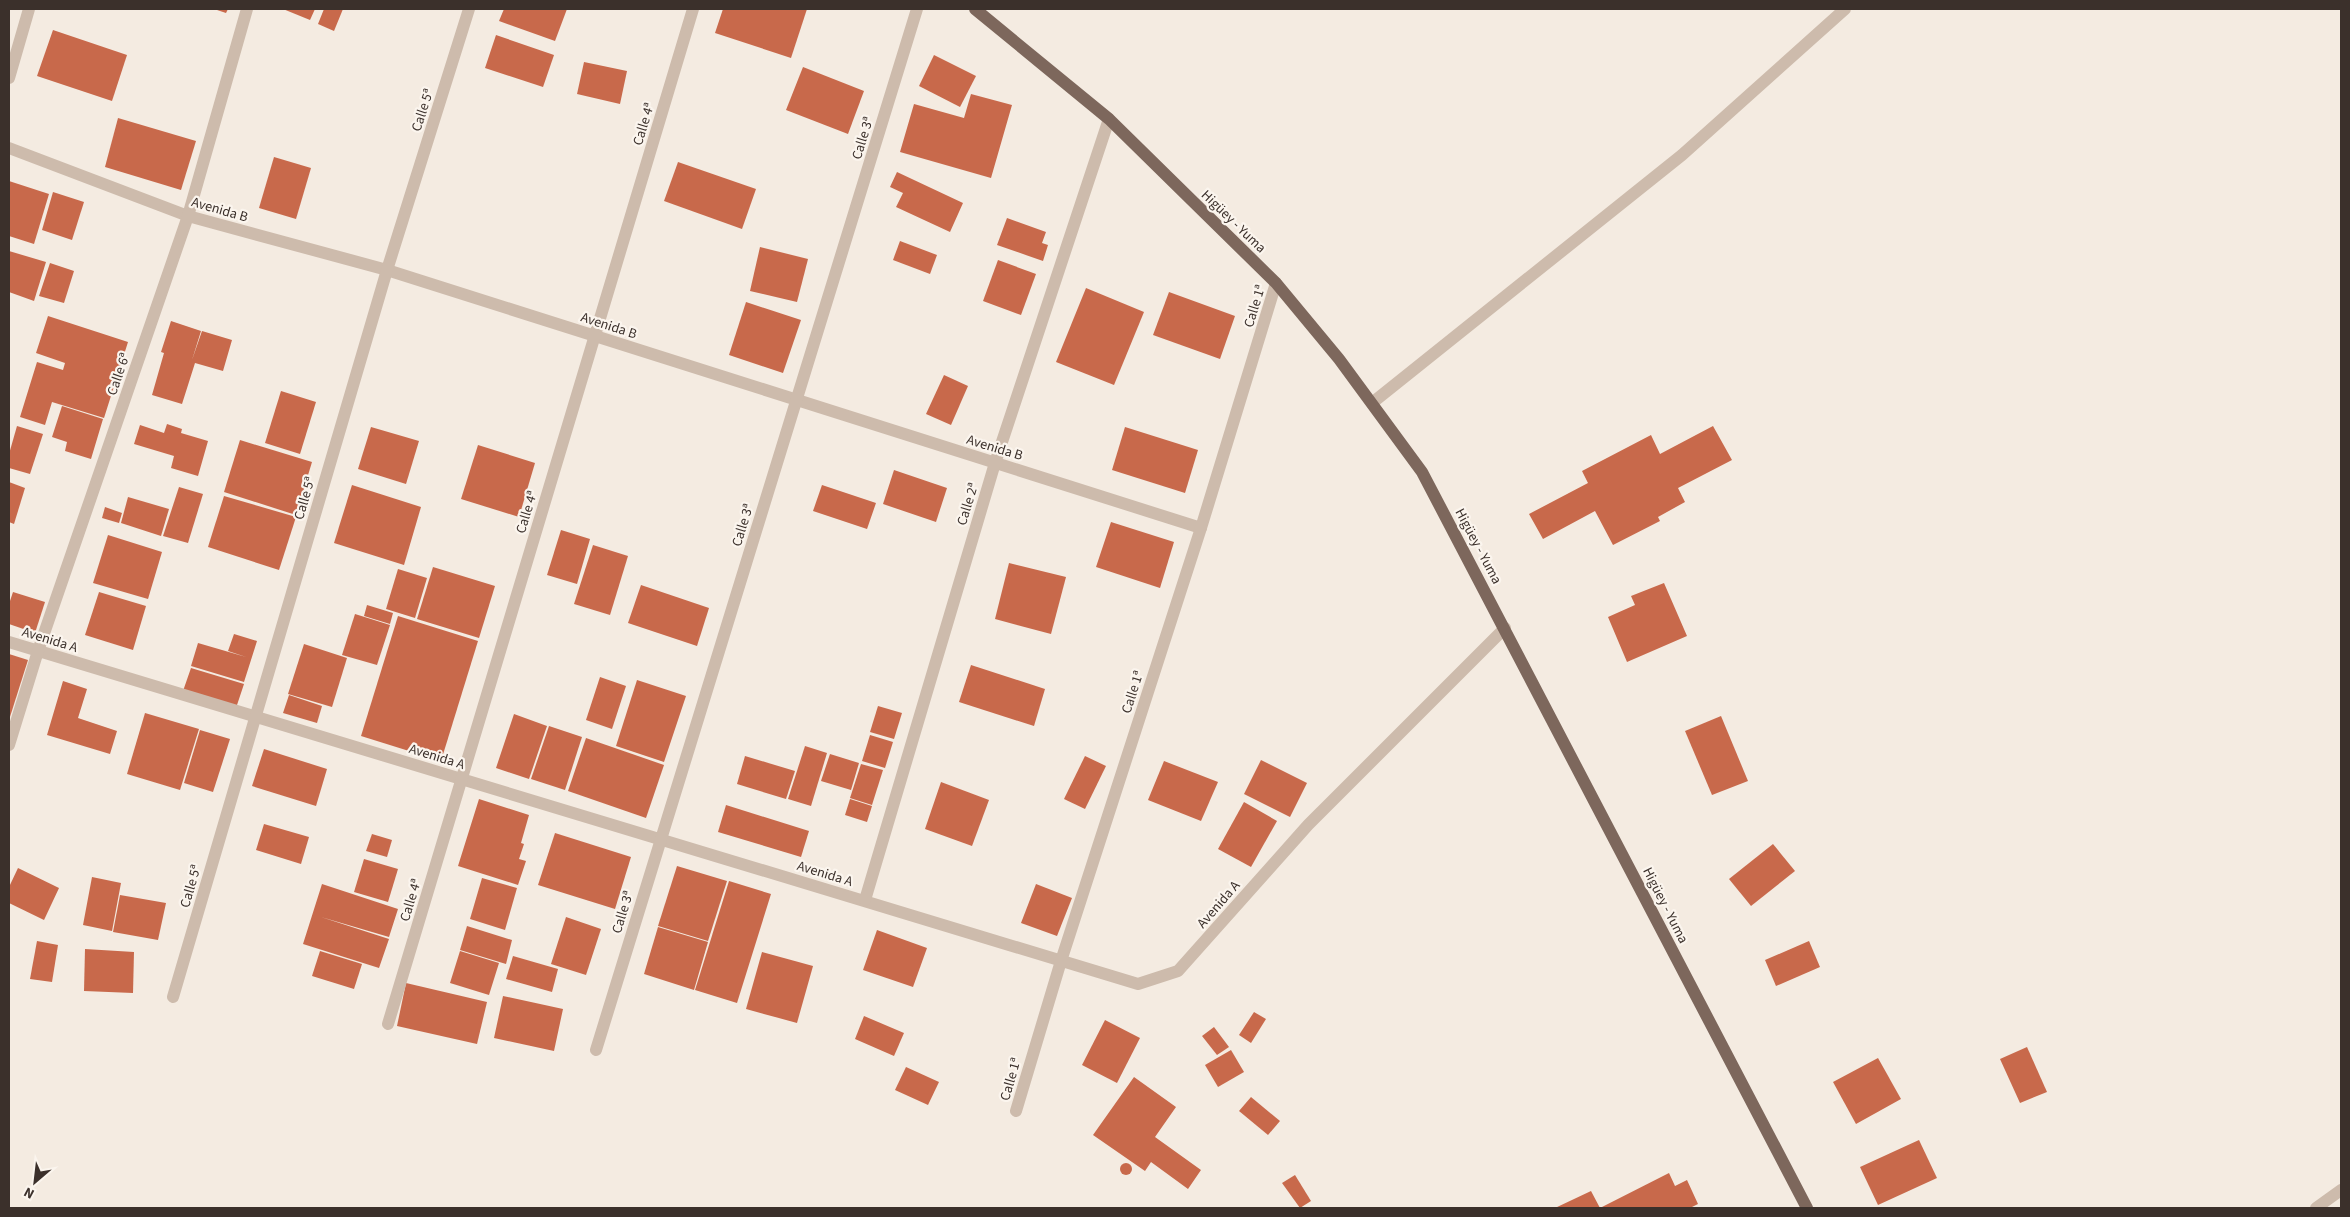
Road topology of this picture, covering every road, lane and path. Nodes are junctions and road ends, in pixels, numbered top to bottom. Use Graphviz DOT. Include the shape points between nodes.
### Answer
graph roads {
  1 [pos="29,9"];
  2 [pos="247,9"];
  3 [pos="469,9"];
  4 [pos="693,9"];
  5 [pos="917,9"];
  6 [pos="975,9"];
  7 [pos="1845,9"];
  8 [pos="9,78"];
  9 [pos="1109,119"];
  10 [pos="9,148"];
  11 [pos="188,216"];
  12 [pos="387,270"];
  13 [pos="1276,283"];
  14 [pos="595,336"];
  15 [pos="796,400"];
  16 [pos="1372,403"];
  17 [pos="995,463"];
  18 [pos="1201,528"];
  19 [pos="1505,628"];
  20 [pos="9,642"];
  21 [pos="38,651"];
  22 [pos="255,717"];
  23 [pos="9,745"];
  24 [pos="462,779"];
  25 [pos="660,839"];
  26 [pos="865,900"];
  27 [pos="1061,961"];
  28 [pos="173,997"];
  29 [pos="388,1024"];
  30 [pos="596,1050"];
  31 [pos="1016,1111"];
  32 [pos="2341,1190"];
  33 [pos="1807,1208"];
  34 [pos="2316,1208"];
  1 -- 8 [label="street"];
  2 -- 11 [label="street, Calle 6ª"];
  3 -- 12 [label="street, Calle 5ª"];
  4 -- 14 [label="street, Calle 4ª"];
  5 -- 15 [label="street, Calle 3ª"];
  6 -- 9 [label="main road, Higüey - Yuma"];
  7 -- 16 [label="street" via="1682,155"];
  9 -- 13 [label="main road, Higüey - Yuma"];
  9 -- 17 [label="street, Calle 2ª"];
  10 -- 11 [label="street, Avenida B"];
  11 -- 12 [label="street, Avenida B"];
  11 -- 21 [label="street, Calle 6ª"];
  12 -- 14 [label="street, Avenida B"];
  12 -- 22 [label="street, Calle 5ª"];
  13 -- 16 [label="main road, Higüey - Yuma"];
  13 -- 18 [label="street, Calle 1ª"];
  14 -- 15 [label="street, Avenida B"];
  14 -- 24 [label="street, Calle 4ª"];
  15 -- 17 [label="street, Avenida B"];
  15 -- 25 [label="street, Calle 3ª"];
  16 -- 19 [label="main road, Higüey - Yuma" via="1422,472"];
  17 -- 18 [label="street, Avenida B"];
  17 -- 26 [label="street, Calle 2ª"];
  18 -- 27 [label="street, Calle 1ª"];
  19 -- 27 [label="street, Avenida A" via="1308,825 1178,972 1138,984"];
  19 -- 33 [label="main road, Higüey - Yuma"];
  20 -- 21 [label="street, Avenida A"];
  21 -- 22 [label="street, Avenida A"];
  21 -- 23 [label="street, Calle 6ª"];
  22 -- 24 [label="street, Avenida A"];
  22 -- 28 [label="street, Calle 5ª"];
  24 -- 25 [label="street, Avenida A"];
  24 -- 29 [label="street, Calle 4ª"];
  25 -- 26 [label="street, Avenida A"];
  25 -- 30 [label="street, Calle 3ª"];
  26 -- 27 [label="street, Avenida A"];
  27 -- 31 [label="street, Calle 1ª"];
  32 -- 34 [label="street"];
}
